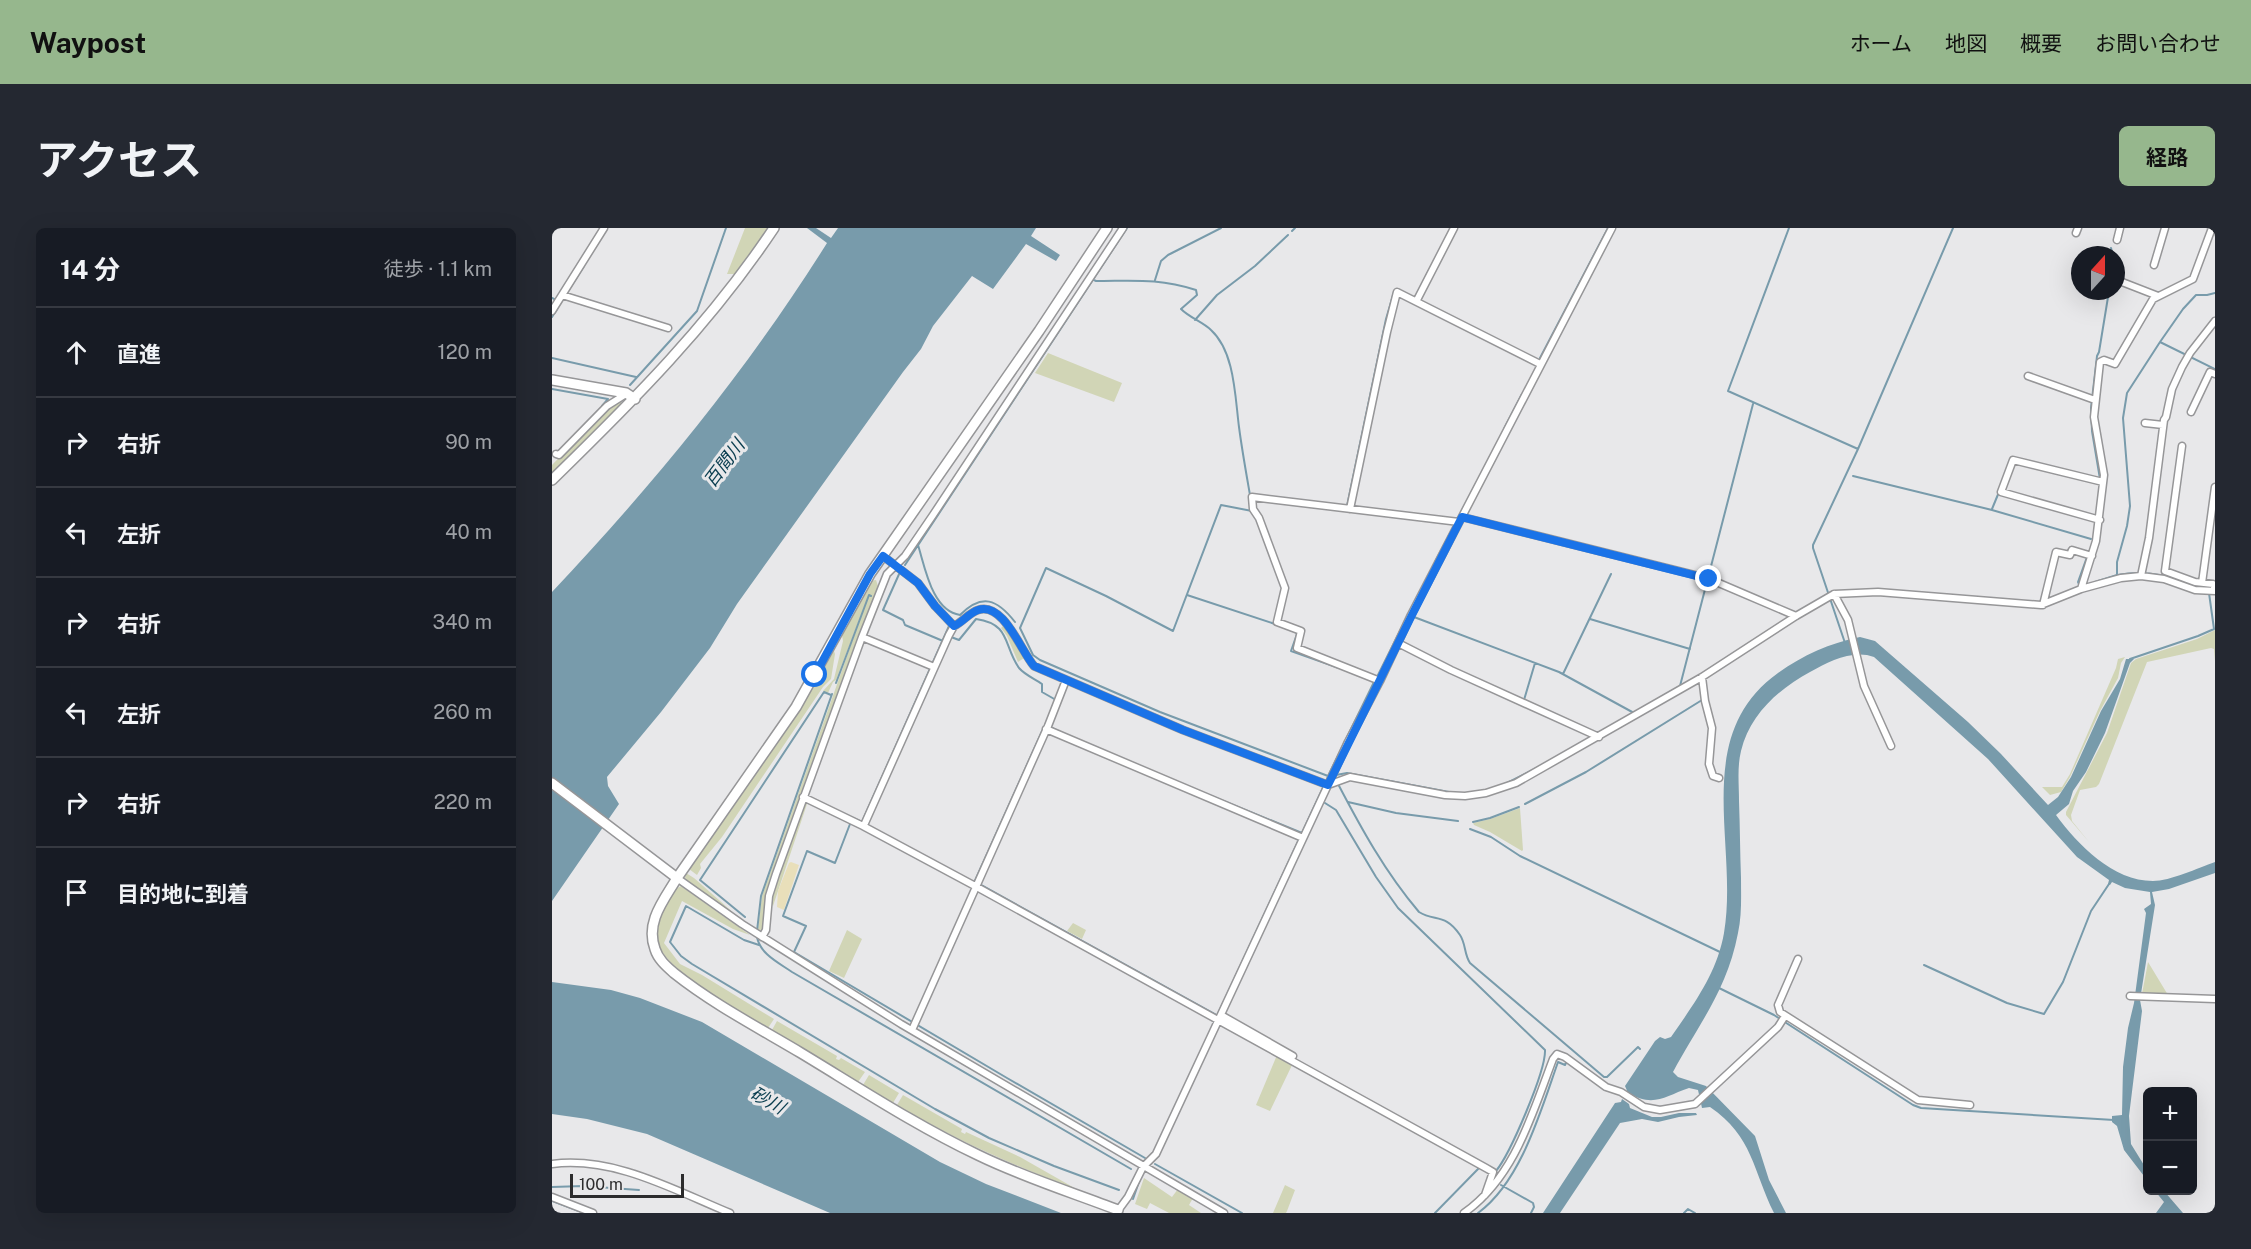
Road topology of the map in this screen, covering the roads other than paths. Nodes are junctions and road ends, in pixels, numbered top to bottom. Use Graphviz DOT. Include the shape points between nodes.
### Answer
graph roads {
  1 [pos="604,228"];
  2 [pos="774,228"];
  3 [pos="1107,228"];
  4 [pos="1123,228"];
  5 [pos="1454,228"];
  6 [pos="1612,228"];
  7 [pos="2121,228"];
  8 [pos="2165,228"];
  9 [pos="2212,228"];
  10 [pos="2117,240"];
  11 [pos="2154,265"];
  12 [pos="2125,283"];
  13 [pos="564,295"];
  14 [pos="2158,296"];
  15 [pos="1417,300"];
  16 [pos="552,311"];
  17 [pos="2215,321"];
  18 [pos="668,328"];
  19 [pos="1540,364"];
  20 [pos="2215,374"];
  21 [pos="2028,376"];
  22 [pos="552,380"];
  23 [pos="631,396"];
  24 [pos="2092,400"];
  25 [pos="2191,412"];
  26 [pos="2145,423"];
  27 [pos="2163,425"];
  28 [pos="2182,446"];
  29 [pos="557,455"];
  30 [pos="552,480"];
  31 [pos="2103,482"];
  32 [pos="2215,487"];
  33 [pos="1350,509"];
  34 [pos="1458,520"];
  35 [pos="2100,520"];
  36 [pos="883,556"];
  37 [pos="2092,556"];
  38 [pos="894,565"];
  39 [pos="2142,574"];
  40 [pos="2164,575"];
  41 [pos="2202,583"];
  42 [pos="2081,589"];
  43 [pos="2215,590"];
  44 [pos="1831,595"];
  45 [pos="2043,604"];
  46 [pos="1796,616"];
  47 [pos="954,626"];
  48 [pos="862,637"];
  49 [pos="1398,643"];
  50 [pos="932,667"];
  51 [pos="1702,678"];
  52 [pos="1066,680"];
  53 [pos="1380,681"];
  54 [pos="1048,726"];
  55 [pos="1597,736"];
  56 [pos="1891,746"];
  57 [pos="1719,778"];
  58 [pos="552,783"];
  59 [pos="1326,784"];
  60 [pos="803,797"];
  61 [pos="865,823"];
  62 [pos="1301,837"];
  63 [pos="677,879"];
  64 [pos="975,886"];
  65 [pos="759,935"];
  66 [pos="1798,959"];
  67 [pos="2130,996"];
  68 [pos="2215,999"];
  69 [pos="1785,1017"];
  70 [pos="1220,1018"];
  71 [pos="914,1025"];
  72 [pos="1293,1056"];
  73 [pos="1970,1105"];
  74 [pos="552,1164"];
  75 [pos="1143,1167"];
  76 [pos="1485,1195"];
  77 [pos="552,1197"];
  78 [pos="1120,1212"];
  79 [pos="593,1213"];
  80 [pos="730,1213"];
  81 [pos="1224,1213"];
  82 [pos="1464,1213"];
  1 -- 13 [label="street"];
  2 -- 23 [label="street" via="723,300"];
  3 -- 36 [label="street"];
  4 -- 38 [label="street" via="933,515 905,556"];
  5 -- 15 [label="street"];
  6 -- 19 [label="street"];
  7 -- 10 [label="street"];
  8 -- 11 [label="street"];
  9 -- 14 [label="street" via="2193,279"];
  12 -- 14 [label="street"];
  13 -- 16 [label="street"];
  13 -- 18 [label="street"];
  14 -- 24 [label="street" via="2115,364 2100,362"];
  15 -- 19 [label="street"];
  15 -- 33 [label="street" via="1397,292"];
  17 -- 27 [label="street" via="2188,356 2172,389"];
  19 -- 34 [label="street"];
  20 -- 25 [label="street" via="2210,372"];
  21 -- 24 [label="street"];
  22 -- 23 [label="street"];
  23 -- 29 [label="street" via="607,406"];
  23 -- 30 [label="street"];
  24 -- 31 [label="street"];
  26 -- 27 [label="street"];
  27 -- 39 [label="street"];
  28 -- 40 [label="street"];
  31 -- 35 [label="street"];
  31 -- 35 [label="street" via="2013,460 2001,492"];
  32 -- 41 [label="street"];
  33 -- 34 [label="street"];
  33 -- 53 [label="street" via="1252,497 1253,509 1285,588 1277,622 1301,631 1297,648"];
  34 -- 46 [label="street" via="1708,578"];
  34 -- 49 [label="street"];
  35 -- 37 [label="street"];
  36 -- 38 [label="street"];
  36 -- 63 [label="street" via="796,707"];
  37 -- 42 [label="street"];
  37 -- 45 [label="street" via="2072,550 2070,555 2056,552"];
  38 -- 47 [label="street" via="918,583"];
  38 -- 48 [label="street"];
  39 -- 40 [label="street"];
  39 -- 42 [label="street"];
  40 -- 41 [label="street"];
  40 -- 43 [label="street" via="2192,590"];
  41 -- 43 [label="street" via="2213,584"];
  42 -- 45 [label="street"];
  44 -- 45 [label="street" via="1878,592"];
  44 -- 46 [label="street"];
  44 -- 56 [label="street" via="1848,620 1872,706"];
  46 -- 51 [label="street"];
  47 -- 50 [label="street"];
  47 -- 52 [label="street" via="977,610 993,611 1013,631 1034,666"];
  48 -- 50 [label="street"];
  48 -- 60 [label="street"];
  49 -- 53 [label="street"];
  49 -- 55 [label="street"];
  50 -- 61 [label="street"];
  51 -- 55 [label="street"];
  51 -- 57 [label="street" via="1712,728 1709,764 1713,776"];
  52 -- 54 [label="street"];
  52 -- 59 [label="street"];
  53 -- 59 [label="street"];
  54 -- 62 [label="street"];
  54 -- 64 [label="street"];
  55 -- 59 [label="street" via="1516,783 1486,793 1445,795 1350,777"];
  58 -- 63 [label="street"];
  59 -- 62 [label="street"];
  60 -- 64 [label="street"];
  60 -- 65 [label="street" via="769,897 766,930"];
  62 -- 70 [label="street"];
  63 -- 65 [label="street"];
  63 -- 78 [label="street" via="651,930 655,951 674,973 942,1137 1008,1169"];
  64 -- 70 [label="street"];
  64 -- 71 [label="street"];
  65 -- 71 [label="street"];
  66 -- 69 [label="street" via="1778,1005"];
  67 -- 68 [label="street"];
  69 -- 73 [label="street" via="1918,1100"];
  69 -- 76 [label="street" via="1695,1104 1660,1110 1644,1107 1606,1087 1557,1054 1512,1158"];
  70 -- 72 [label="street"];
  70 -- 75 [label="street" via="1156,1154"];
  70 -- 76 [label="street" via="1493,1172"];
  71 -- 75 [label="street"];
  74 -- 80 [label="street" via="607,1165"];
  75 -- 78 [label="street"];
  75 -- 81 [label="street"];
  76 -- 82 [label="street"];
  77 -- 79 [label="street"];
}
